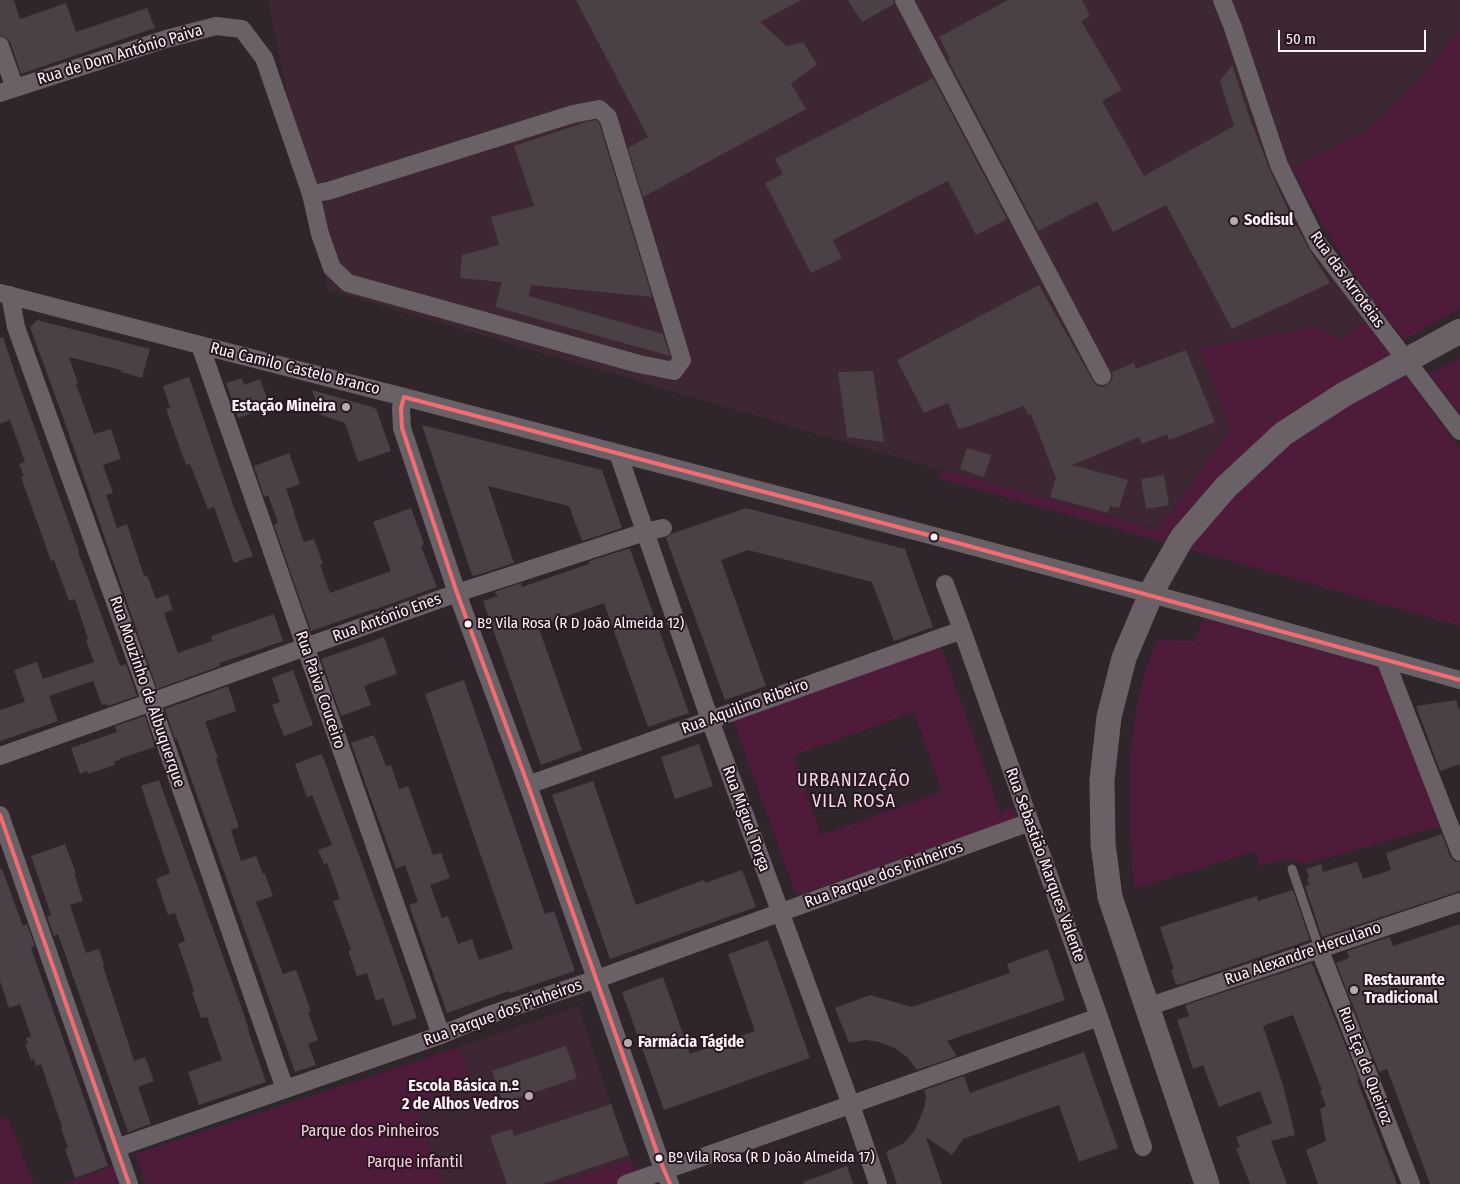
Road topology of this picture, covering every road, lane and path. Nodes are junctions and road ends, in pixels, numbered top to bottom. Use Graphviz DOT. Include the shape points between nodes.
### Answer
graph roads {
  1 [pos="904,0"];
  2 [pos="1222,0"];
  3 [pos="0,46"];
  4 [pos="7,91"];
  5 [pos="311,194"];
  6 [pos="5,294"];
  7 [pos="1460,331"];
  8 [pos="200,345"];
  9 [pos="1102,376"];
  10 [pos="404,397"];
  11 [pos="1460,431"];
  12 [pos="618,453"];
  13 [pos="663,528"];
  14 [pos="644,532"];
  15 [pos="945,584"];
  16 [pos="457,593"];
  17 [pos="962,630"];
  18 [pos="305,647"];
  19 [pos="1384,659"];
  20 [pos="1460,680"];
  21 [pos="151,702"];
  22 [pos="710,720"];
  23 [pos="0,756"];
  24 [pos="528,785"];
  25 [pos="0,815"];
  26 [pos="1030,822"];
  27 [pos="1460,852"];
  28 [pos="1292,869"];
  29 [pos="1460,902"];
  30 [pos="780,913"];
  31 [pos="1319,948"];
  32 [pos="597,979"];
  33 [pos="1147,1007"];
  34 [pos="1099,1018"];
  35 [pos="441,1035"];
  36 [pos="285,1089"];
  37 [pos="851,1105"];
  38 [pos="1143,1146"];
  39 [pos="116,1148"];
  40 [pos="668,1177"];
  41 [pos="129,1184"];
  42 [pos="626,1184"];
  43 [pos="878,1184"];
  44 [pos="1207,1184"];
  45 [pos="1411,1184"];
  1 -- 9 [label="street"];
  2 -- 11 [label="street, Rua das Arroteias" via="1279,165 1318,244"];
  3 -- 4 [label="street"];
  4 -- 5 [label="street, Rua de Dom António Paiva" via="166,39 216,26 242,29 264,58"];
  5 -- 5 [label="street, Rua de Dom António Paiva" via="573,114 599,109 608,117 682,360 674,371 639,364 348,283 332,268"];
  6 -- 8 [label="street, Rua Camilo Castelo Branco"];
  6 -- 21 [label="street, Rua Mouzinho de Albuquerque"];
  7 -- 33 [label="street" via="1342,395 1282,434 1226,487 1182,538 1154,587 1124,658 1109,717 1102,780 1103,844 1110,897"];
  8 -- 10 [label="street, Rua Camilo Castelo Branco"];
  8 -- 18 [label="street, Rua Paiva Couceiro"];
  10 -- 12 [label="street, Rua Camilo Castelo Branco"];
  10 -- 16 [label="street" via="402,428"];
  12 -- 14 [label="street, Rua Miguel Torga"];
  12 -- 19 [label="street, Rua Camilo Castelo Branco"];
  13 -- 14 [label="street, Rua António Enes"];
  14 -- 16 [label="street, Rua António Enes"];
  14 -- 22 [label="street, Rua Miguel Torga"];
  15 -- 17 [label="street, Rua Sebastião Marques Valente"];
  16 -- 18 [label="street, Rua António Enes"];
  16 -- 24 [label="street"];
  17 -- 22 [label="street, Rua Aquilino Ribeiro"];
  17 -- 26 [label="street, Rua Sebastião Marques Valente"];
  18 -- 21 [label="street, Rua António Enes"];
  18 -- 35 [label="street, Rua Paiva Couceiro"];
  19 -- 20 [label="street, Rua Camilo Castelo Branco"];
  19 -- 27 [label="street"];
  21 -- 23 [label="street, Rua António Enes"];
  21 -- 36 [label="street, Rua Mouzinho de Albuquerque"];
  22 -- 24 [label="street, Rua Aquilino Ribeiro"];
  22 -- 30 [label="street, Rua Miguel Torga"];
  24 -- 32 [label="street"];
  25 -- 39 [label="street"];
  26 -- 30 [label="street, Rua Parque dos Pinheiros"];
  26 -- 34 [label="street, Rua Sebastião Marques Valente"];
  28 -- 31 [label="lane"];
  29 -- 31 [label="street, Rua Alexandre Herculano"];
  30 -- 32 [label="street, Rua Parque dos Pinheiros"];
  30 -- 37 [label="street, Rua Miguel Torga"];
  31 -- 33 [label="street, Rua Alexandre Herculano"];
  31 -- 45 [label="street, Rua Eça de Queiroz"];
  32 -- 35 [label="street, Rua Parque dos Pinheiros"];
  32 -- 40 [label="street"];
  33 -- 44 [label="street"];
  34 -- 37 [label="street"];
  34 -- 38 [label="street, Rua Sebastião Marques Valente"];
  35 -- 36 [label="street, Rua Parque dos Pinheiros"];
  36 -- 39 [label="street, Rua Parque dos Pinheiros"];
  37 -- 40 [label="street"];
  37 -- 43 [label="street, Rua Miguel Torga"];
  39 -- 41 [label="street"];
  40 -- 42 [label="street"];
}
